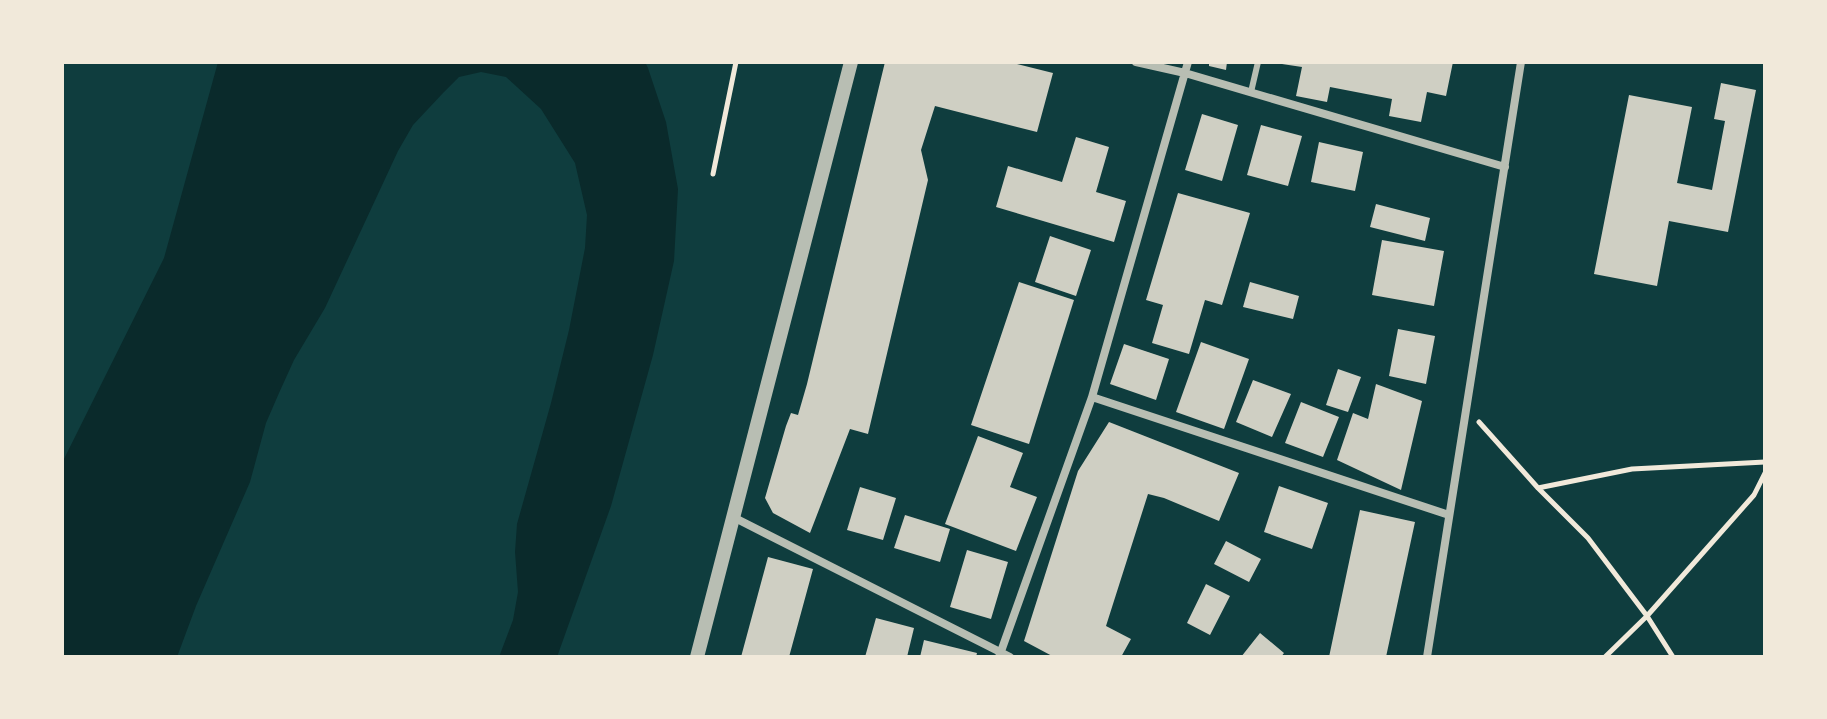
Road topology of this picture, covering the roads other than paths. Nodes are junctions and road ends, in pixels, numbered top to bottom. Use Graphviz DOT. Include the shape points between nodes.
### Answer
graph roads {
  1 [pos="851,62"];
  2 [pos="1136,62"];
  3 [pos="1188,62"];
  4 [pos="1258,62"];
  5 [pos="1521,62"];
  6 [pos="1185,73"];
  7 [pos="1251,92"];
  8 [pos="1505,167"];
  9 [pos="1092,397"];
  10 [pos="1449,515"];
  11 [pos="733,517"];
  12 [pos="1000,654"];
  13 [pos="697,657"];
  14 [pos="1010,657"];
  15 [pos="1427,657"];
  1 -- 11 [label="street"];
  2 -- 6 [label="street"];
  3 -- 6 [label="street"];
  4 -- 7 [label="lane"];
  5 -- 8 [label="street"];
  6 -- 7 [label="street"];
  6 -- 9 [label="street"];
  7 -- 8 [label="street"];
  8 -- 10 [label="street"];
  9 -- 10 [label="street"];
  9 -- 12 [label="street"];
  10 -- 15 [label="street"];
  11 -- 12 [label="street"];
  11 -- 13 [label="street"];
  12 -- 14 [label="street"];
}
